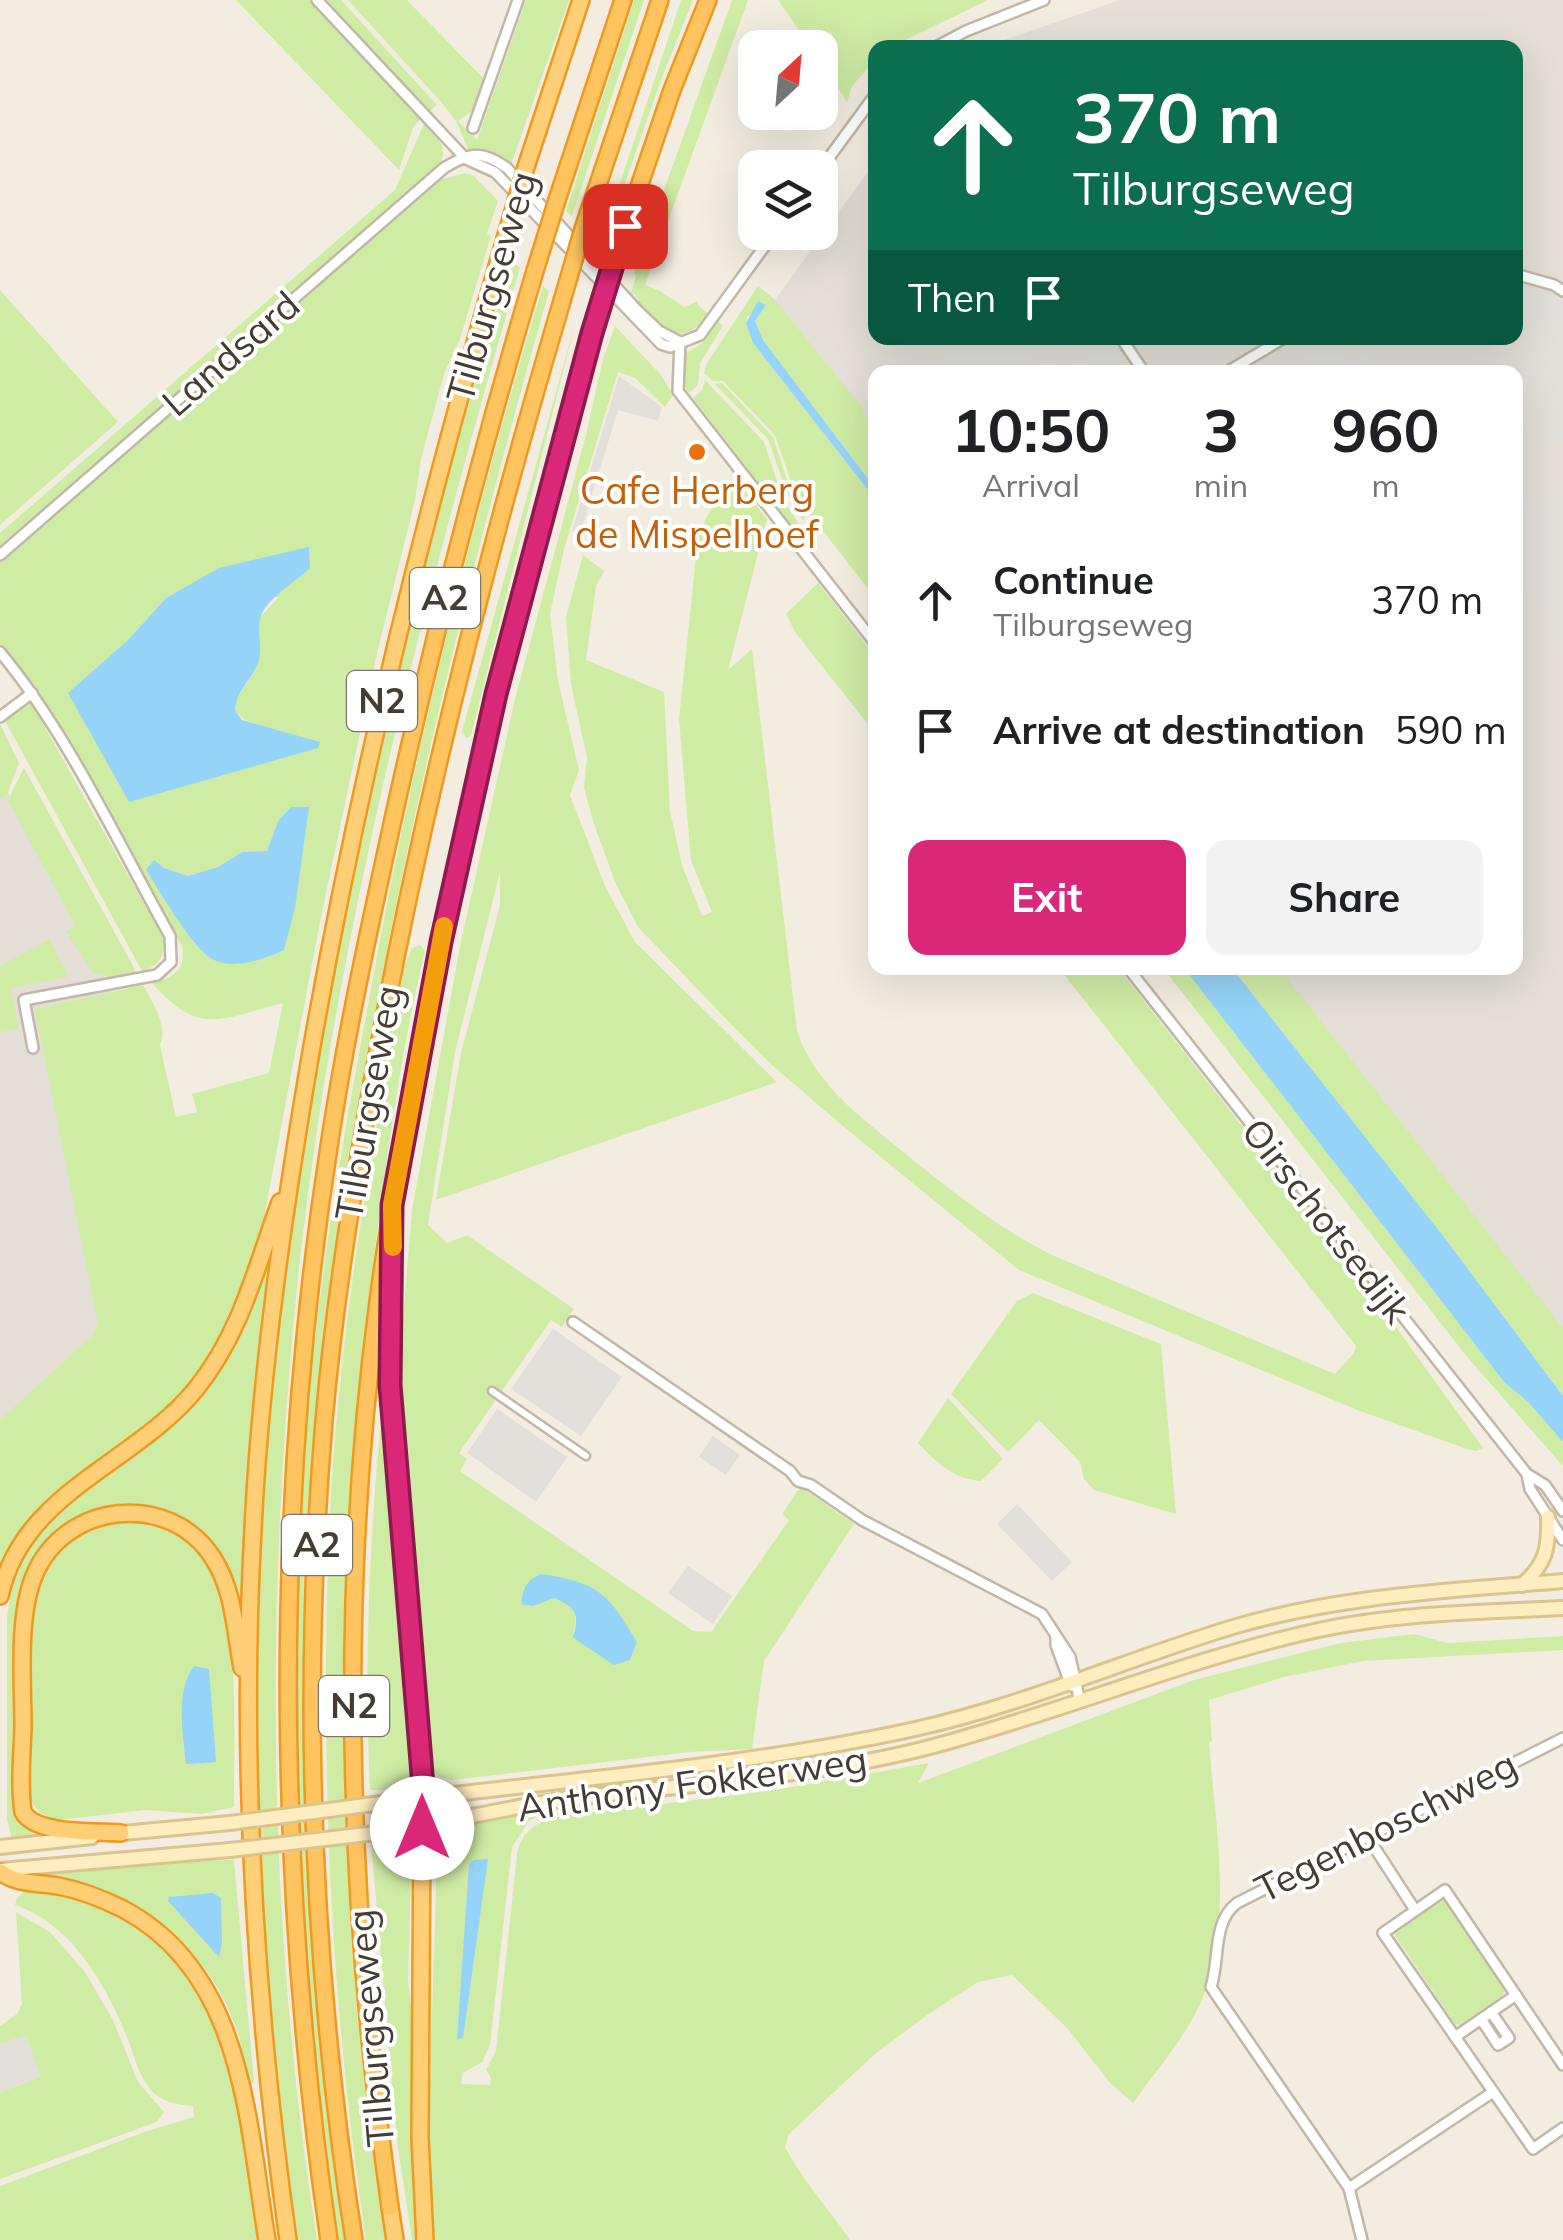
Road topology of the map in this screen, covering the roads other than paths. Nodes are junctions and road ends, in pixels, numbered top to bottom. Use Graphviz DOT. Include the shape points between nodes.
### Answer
graph roads {
  1 [pos="317,0"];
  2 [pos="518,0"];
  3 [pos="581,0"];
  4 [pos="623,0"];
  5 [pos="660,0"];
  6 [pos="708,0"];
  7 [pos="1044,0"];
  8 [pos="951,40"];
  9 [pos="868,105"];
  10 [pos="473,128"];
  11 [pos="835,150"];
  12 [pos="466,159"];
  13 [pos="761,250"];
  14 [pos="1523,276"];
  15 [pos="1560,286"];
  16 [pos="680,342"];
  17 [pos="1272,345"];
  18 [pos="1239,365"];
  19 [pos="0,555"];
  20 [pos="868,633"];
  21 [pos="0,652"];
  22 [pos="32,693"];
  23 [pos="0,718"];
  24 [pos="1134,975"];
  25 [pos="34,1048"];
  26 [pos="291,1170"];
  27 [pos="392,1205"];
  28 [pos="574,1322"];
  29 [pos="492,1392"];
  30 [pos="586,1456"];
  31 [pos="1527,1474"];
  32 [pos="1563,1510"];
  33 [pos="1548,1517"];
  34 [pos="1563,1540"];
  35 [pos="1563,1582"];
  36 [pos="1522,1585"];
  37 [pos="0,1596"];
  38 [pos="1563,1608"];
  39 [pos="1072,1681"];
  40 [pos="248,1696"];
  41 [pos="1080,1702"];
  42 [pos="1563,1738"];
  43 [pos="424,1798"];
  44 [pos="422,1828"];
  45 [pos="121,1834"];
  46 [pos="1367,1836"];
  47 [pos="0,1848"];
  48 [pos="0,1871"];
  49 [pos="1416,1910"];
  50 [pos="1516,1995"];
  51 [pos="1492,2012"];
  52 [pos="1481,2019"];
  53 [pos="1456,2037"];
  54 [pos="1563,2065"];
  55 [pos="1493,2092"];
  56 [pos="1563,2128"];
  57 [pos="1349,2188"];
  58 [pos="267,2240"];
  59 [pos="288,2240"];
  60 [pos="329,2240"];
  61 [pos="354,2240"];
  62 [pos="395,2240"];
  63 [pos="424,2240"];
  64 [pos="1362,2240"];
  1 -- 12 [label="street"];
  2 -- 10 [label="street"];
  3 -- 26 [label="highway, Tilburgseweg / N2, bridge" via="466,373 390,665 334,919"];
  4 -- 60 [label="highway, Tilburgseweg / A2, bridge" via="500,386 425,676 329,1144 292,1532 288,1735 300,2010"];
  5 -- 61 [label="highway, Tilburgseweg / A2, bridge" via="533,397 416,855 358,1155 328,1375 311,1736 325,2008"];
  6 -- 27 [label="highway, Tilburgseweg / N2, bridge" via="614,260 496,694"];
  7 -- 8 [label="street"];
  9 -- 11 [label="street"];
  12 -- 16 [label="street" via="484,154 507,168 636,310"];
  12 -- 19 [label="street, Landsard" via="444,168"];
  13 -- 16 [label="street" via="700,335"];
  14 -- 15 [label="street"];
  16 -- 20 [label="street" via="678,390"];
  17 -- 18 [label="street"];
  21 -- 22 [label="street"];
  22 -- 23 [label="street"];
  22 -- 25 [label="street" via="170,936 173,955 156,975 24,1000"];
  24 -- 31 [label="street, Oirschotsedijk"];
  26 -- 37 [label="highway, N2" via="247,1300 215,1363 166,1420 40,1518 12,1561"];
  26 -- 40 [label="highway, Tilburgseweg / N2" via="260,1418"];
  27 -- 43 [label="highway, N2" via="390,1385"];
  27 -- 62 [label="highway, Tilburgseweg / N2" via="365,1426 353,1737 366,2005"];
  28 -- 39 [label="street" via="798,1482 1028,1604 1064,1645"];
  29 -- 30 [label="street"];
  31 -- 32 [label="street, Oirschotsedijk"];
  31 -- 33 [label="street, Oirschotsedijk"];
  33 -- 34 [label="street, Oirschotsedijk"];
  33 -- 36 [label="main road" via="1547,1553"];
  35 -- 36 [label="main road, Anthony Fokkerweg"];
  36 -- 39 [label="main road, Anthony Fokkerweg" via="1408,1592 1312,1608"];
  38 -- 41 [label="main road, Anthony Fokkerweg" via="1406,1616 1316,1630"];
  39 -- 41 [label="street"];
  39 -- 43 [label="main road, Anthony Fokkerweg" via="920,1728 842,1744"];
  40 -- 45 [label="highway, N2" via="228,1588 212,1556 188,1532 155,1516 118,1513 81,1524 54,1544 27,1601 23,1812 44,1827"];
  40 -- 59 [label="highway, Tilburgseweg / N2" via="258,1976"];
  41 -- 44 [label="main road, Anthony Fokkerweg" via="889,1756 540,1803"];
  42 -- 46 [label="street, Tegenboschweg"];
  43 -- 44 [label="highway"];
  43 -- 45 [label="main road, Anthony Fokkerweg, bridge"];
  44 -- 48 [label="main road, Anthony Fokkerweg, bridge"];
  44 -- 63 [label="highway"];
  45 -- 47 [label="main road, Anthony Fokkerweg"];
  46 -- 49 [label="street"];
  46 -- 57 [label="street, Tegenboschweg" via="1227,1911 1212,1987"];
  48 -- 58 [label="highway" via="14,1882 69,1888 122,1909 173,1946 200,1978 233,2051"];
  49 -- 50 [label="street" via="1445,1890"];
  49 -- 53 [label="street" via="1383,1932"];
  50 -- 51 [label="street"];
  50 -- 54 [label="street"];
  51 -- 52 [label="street"];
  51 -- 52 [label="street" via="1509,2038 1498,2044"];
  52 -- 53 [label="street"];
  53 -- 55 [label="street"];
  55 -- 56 [label="street" via="1533,2149"];
  55 -- 57 [label="street"];
  57 -- 64 [label="street"];
}
